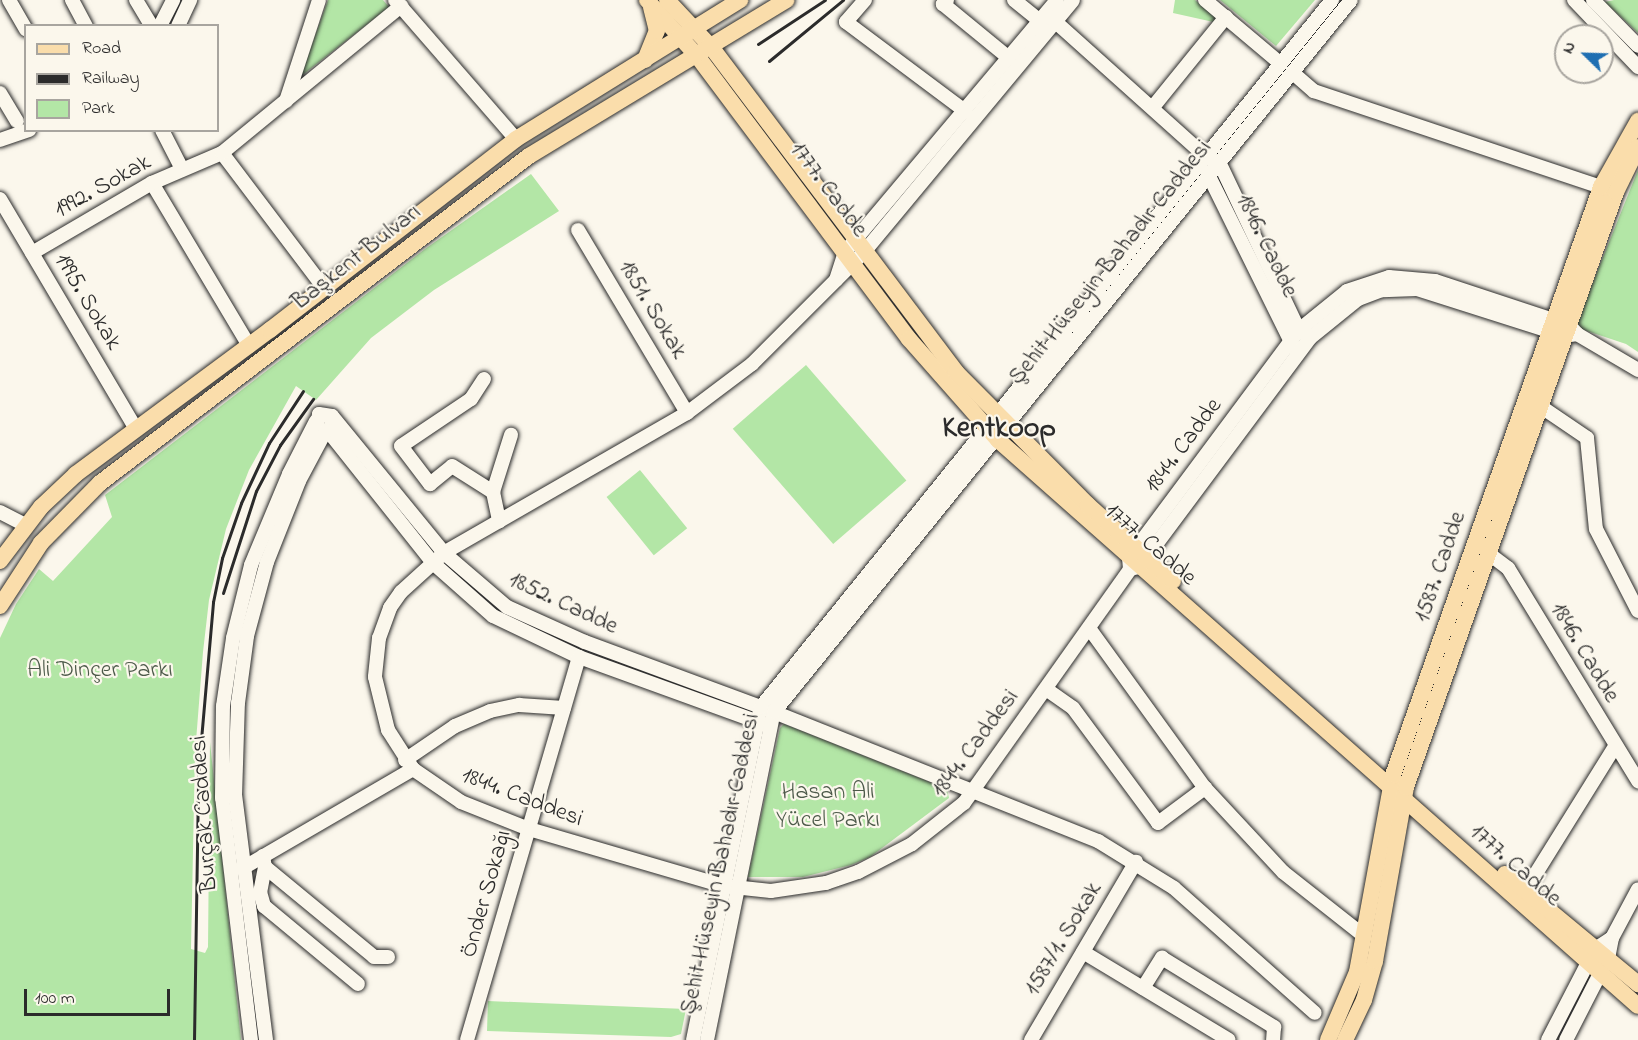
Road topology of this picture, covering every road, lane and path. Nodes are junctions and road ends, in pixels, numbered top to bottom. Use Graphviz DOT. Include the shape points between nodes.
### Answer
graph roads {
  1 [pos="9,0"];
  2 [pos="72,0"];
  3 [pos="136,0"];
  4 [pos="173,0"];
  5 [pos="190,0"];
  6 [pos="319,0"];
  7 [pos="667,0"];
  8 [pos="740,0"];
  9 [pos="787,0"];
  10 [pos="865,0"];
  11 [pos="947,0"];
  12 [pos="1014,0"];
  13 [pos="1057,0"];
  14 [pos="1073,0"];
  15 [pos="1205,0"];
  16 [pos="1332,0"];
  17 [pos="1351,0"];
  18 [pos="1574,0"];
  19 [pos="1593,0"];
  20 [pos="648,2"];
  21 [pos="398,3"];
  22 [pos="1226,17"];
  23 [pos="1047,19"];
  24 [pos="86,24"];
  25 [pos="154,24"];
  26 [pos="156,24"];
  27 [pos="179,24"];
  28 [pos="24,25"];
  29 [pos="736,33"];
  30 [pos="688,34"];
  31 [pos="1638,46"];
  32 [pos="705,53"];
  33 [pos="1009,58"];
  34 [pos="645,60"];
  35 [pos="1281,64"];
  36 [pos="1638,67"];
  37 [pos="1293,73"];
  38 [pos="735,80"];
  39 [pos="0,93"];
  40 [pos="286,101"];
  41 [pos="1153,107"];
  42 [pos="965,111"];
  43 [pos="1638,121"];
  44 [pos="13,128"];
  45 [pos="163,132"];
  46 [pos="516,139"];
  47 [pos="1638,147"];
  48 [pos="222,153"];
  49 [pos="1204,155"];
  50 [pos="1220,164"];
  51 [pos="182,169"];
  52 [pos="1208,179"];
  53 [pos="152,183"];
  54 [pos="1601,187"];
  55 [pos="0,199"];
  56 [pos="578,230"];
  57 [pos="854,252"];
  58 [pos="32,253"];
  59 [pos="324,288"];
  60 [pos="1563,329"];
  61 [pos="1304,334"];
  62 [pos="249,346"];
  63 [pos="1294,348"];
  64 [pos="1638,370"];
  65 [pos="484,379"];
  66 [pos="1540,406"];
  67 [pos="687,413"];
  68 [pos="135,427"];
  69 [pos="323,428"];
  70 [pos="998,429"];
  71 [pos="511,435"];
  72 [pos="493,492"];
  73 [pos="0,512"];
  74 [pos="499,521"];
  75 [pos="26,525"];
  76 [pos="1480,551"];
  77 [pos="444,553"];
  78 [pos="1136,560"];
  79 [pos="0,561"];
  80 [pos="433,563"];
  81 [pos="0,606"];
  82 [pos="1638,611"];
  83 [pos="1089,628"];
  84 [pos="579,657"];
  85 [pos="1046,689"];
  86 [pos="564,708"];
  87 [pos="768,709"];
  88 [pos="763,723"];
  89 [pos="1614,748"];
  90 [pos="409,765"];
  91 [pos="1638,781"];
  92 [pos="1398,787"];
  93 [pos="1205,788"];
  94 [pos="974,792"];
  95 [pos="529,829"];
  96 [pos="264,862"];
  97 [pos="1136,862"];
  98 [pos="243,868"];
  99 [pos="730,887"];
  100 [pos="1638,889"];
  101 [pos="1525,891"];
  102 [pos="1364,936"];
  103 [pos="1083,952"];
  104 [pos="388,957"];
  105 [pos="1598,961"];
  106 [pos="358,984"];
  107 [pos="1638,984"];
  108 [pos="1143,988"];
  109 [pos="1638,1006"];
  110 [pos="1315,1013"];
  111 [pos="1571,1038"];
  112 [pos="251,1040"];
  113 [pos="266,1040"];
  114 [pos="467,1040"];
  115 [pos="693,1040"];
  116 [pos="707,1040"];
  117 [pos="1031,1040"];
  118 [pos="1229,1040"];
  119 [pos="1273,1040"];
  120 [pos="1328,1040"];
  121 [pos="1346,1040"];
  122 [pos="1548,1040"];
  1 -- 28 [label="street"];
  2 -- 24 [label="street"];
  3 -- 25 [label="street"];
  4 -- 26 [label="street"];
  5 -- 27 [label="street"];
  6 -- 40 [label="street"];
  7 -- 30 [label="main road"];
  8 -- 30 [label="main road, Başkent Bulvarı"];
  9 -- 29 [label="main road, Başkent Bulvarı"];
  10 -- 42 [label="street" via="846,22"];
  11 -- 33 [label="street" via="943,4"];
  12 -- 23 [label="street"];
  13 -- 23 [label="street"];
  14 -- 23 [label="street"];
  15 -- 22 [label="street"];
  16 -- 35 [label="street, Şehit Hüseyin Bahadır Caddesi"];
  17 -- 37 [label="street, Şehit Hüseyin Bahadır Caddesi"];
  18 -- 36 [label="street"];
  19 -- 31 [label="street"];
  20 -- 30 [label="main road"];
  20 -- 34 [label="main road" via="657,31"];
  21 -- 40 [label="street, 1992. Sokak"];
  21 -- 46 [label="street"];
  22 -- 35 [label="street"];
  22 -- 41 [label="street"];
  23 -- 33 [label="street"];
  23 -- 41 [label="street"];
  23 -- 57 [label="street"];
  29 -- 32 [label="main road, Başkent Bulvarı"];
  29 -- 38 [label="main road" via="732,48"];
  30 -- 32 [label="main road"];
  30 -- 34 [label="main road, Başkent Bulvarı"];
  32 -- 38 [label="main road, 1777. Cadde"];
  32 -- 57 [label="main road, 1777. Cadde"];
  32 -- 81 [label="main road, Başkent Bulvarı" via="529,156 99,483 41,543"];
  33 -- 42 [label="street"];
  34 -- 46 [label="main road, Başkent Bulvarı"];
  35 -- 49 [label="street, Şehit Hüseyin Bahadır Caddesi"];
  37 -- 50 [label="street, Şehit Hüseyin Bahadır Caddesi"];
  37 -- 54 [label="street" via="1314,91"];
  38 -- 57 [label="main road, 1777. Cadde"];
  39 -- 44 [label="street"];
  40 -- 48 [label="street, 1992. Sokak"];
  41 -- 49 [label="street"];
  42 -- 57 [label="street"];
  43 -- 54 [label="main road, 1587. Cadde"];
  45 -- 51 [label="street"];
  46 -- 59 [label="main road, Başkent Bulvarı"];
  47 -- 60 [label="main road, 1587. Cadde" via="1616,192"];
  48 -- 51 [label="street, 1992. Sokak"];
  48 -- 59 [label="street"];
  49 -- 50 [label="street"];
  49 -- 52 [label="street, 1846. Cadde"];
  49 -- 70 [label="street, Şehit Hüseyin Bahadır Caddesi"];
  50 -- 52 [label="street, Şehit Hüseyin Bahadır Caddesi"];
  50 -- 61 [label="street, 1846. Cadde"];
  51 -- 53 [label="street, 1992. Sokak"];
  52 -- 63 [label="street, 1846. Cadde"];
  52 -- 70 [label="street, Şehit Hüseyin Bahadır Caddesi"];
  53 -- 58 [label="street, 1992. Sokak"];
  53 -- 62 [label="street"];
  54 -- 60 [label="main road, 1587. Cadde"];
  55 -- 58 [label="street, 1995. Sokak"];
  56 -- 67 [label="street, 1851. Sokak"];
  57 -- 67 [label="street" via="836,280 752,364"];
  57 -- 70 [label="main road, 1777. Cadde" via="919,351"];
  58 -- 68 [label="street, 1995. Sokak"];
  59 -- 62 [label="main road, Başkent Bulvarı"];
  60 -- 61 [label="street, 1844. Cadde" via="1435,281 1402,277 1371,281 1347,291"];
  60 -- 64 [label="street, 1844. Cadde"];
  60 -- 66 [label="main road, 1587. Cadde"];
  60 -- 76 [label="main road, 1587. Cadde"];
  61 -- 63 [label="street, 1844. Cadde"];
  62 -- 68 [label="main road, Başkent Bulvarı"];
  63 -- 78 [label="street, 1844. Cadde"];
  65 -- 72 [label="street" via="471,399 400,446 430,484 452,466"];
  66 -- 76 [label="main road, 1587. Cadde"];
  66 -- 82 [label="street" via="1587,438 1596,529"];
  67 -- 74 [label="street"];
  68 -- 75 [label="main road, Başkent Bulvarı" via="55,492"];
  69 -- 77 [label="street, 1852. Cadde" via="322,413 332,416"];
  69 -- 80 [label="street, 1852. Cadde"];
  69 -- 98 [label="street, Burçak Caddesi" via="273,545 247,636 235,755"];
  69 -- 112 [label="street, Burçak Caddesi" via="273,509 248,573 224,695 222,798"];
  70 -- 78 [label="main road, 1777. Cadde"];
  70 -- 87 [label="street, Şehit Hüseyin Bahadır Caddesi"];
  71 -- 72 [label="street"];
  72 -- 74 [label="street"];
  73 -- 75 [label="street"];
  74 -- 77 [label="street"];
  75 -- 79 [label="main road, Başkent Bulvarı"];
  76 -- 89 [label="street, 1846. Cadde" via="1508,568"];
  76 -- 92 [label="main road, 1587. Cadde"];
  77 -- 80 [label="street"];
  77 -- 87 [label="street, 1852. Cadde" via="498,602 524,616"];
  78 -- 83 [label="street, 1844. Caddesi"];
  78 -- 92 [label="main road, 1777. Cadde"];
  80 -- 84 [label="street, 1852. Cadde" via="499,620"];
  80 -- 90 [label="street" via="393,603 376,654 379,703"];
  83 -- 85 [label="street, 1844. Caddesi"];
  83 -- 93 [label="street"];
  84 -- 86 [label="street, Önder Sokağı"];
  84 -- 88 [label="street, 1852. Cadde"];
  85 -- 93 [label="street" via="1073,708 1158,823"];
  85 -- 94 [label="street, 1844. Caddesi"];
  86 -- 90 [label="street" via="511,705 490,711 455,726"];
  86 -- 95 [label="street, Önder Sokağı"];
  87 -- 88 [label="street, Şehit Hüseyin Bahadır Caddesi"];
  87 -- 94 [label="street, 1852. Cadde"];
  88 -- 99 [label="street, Şehit Hüseyin Bahadır Caddesi"];
  89 -- 91 [label="street, 1846. Cadde"];
  89 -- 101 [label="street"];
  90 -- 95 [label="street, 1844. Caddesi" via="461,802"];
  90 -- 96 [label="street"];
  92 -- 101 [label="main road, 1777. Cadde"];
  92 -- 102 [label="main road, 1587. Cadde"];
  92 -- 105 [label="main road, 1777. Cadde"];
  92 -- 121 [label="main road, 1587. Cadde" via="1375,961 1364,1000"];
  93 -- 102 [label="street" via="1283,872"];
  94 -- 97 [label="street, 1852. Cadde" via="1098,842"];
  94 -- 99 [label="street, 1844. Caddesi" via="928,833 858,872 789,891"];
  95 -- 99 [label="street, 1844. Caddesi"];
  95 -- 114 [label="street, Önder Sokağı"];
  96 -- 98 [label="street"];
  96 -- 104 [label="street" via="374,957"];
  96 -- 106 [label="street" via="260,892 264,906"];
  97 -- 103 [label="street, 1587/1. Sokak"];
  97 -- 110 [label="street, 1852. Cadde" via="1174,888"];
  98 -- 113 [label="street, Burçak Caddesi"];
  99 -- 115 [label="street, Şehit Hüseyin Bahadır Caddesi"];
  99 -- 116 [label="street, Şehit Hüseyin Bahadır Caddesi"];
  100 -- 105 [label="street"];
  101 -- 105 [label="main road, 1777. Cadde"];
  102 -- 120 [label="main road, 1587. Cadde" via="1353,987"];
  103 -- 108 [label="street"];
  103 -- 117 [label="street, 1587/1. Sokak"];
  105 -- 107 [label="main road, 1777. Cadde"];
  105 -- 109 [label="main road, 1777. Cadde"];
  105 -- 111 [label="street"];
  105 -- 122 [label="street"];
  108 -- 118 [label="street"];
  108 -- 119 [label="street" via="1162,958 1274,1027"];
}
